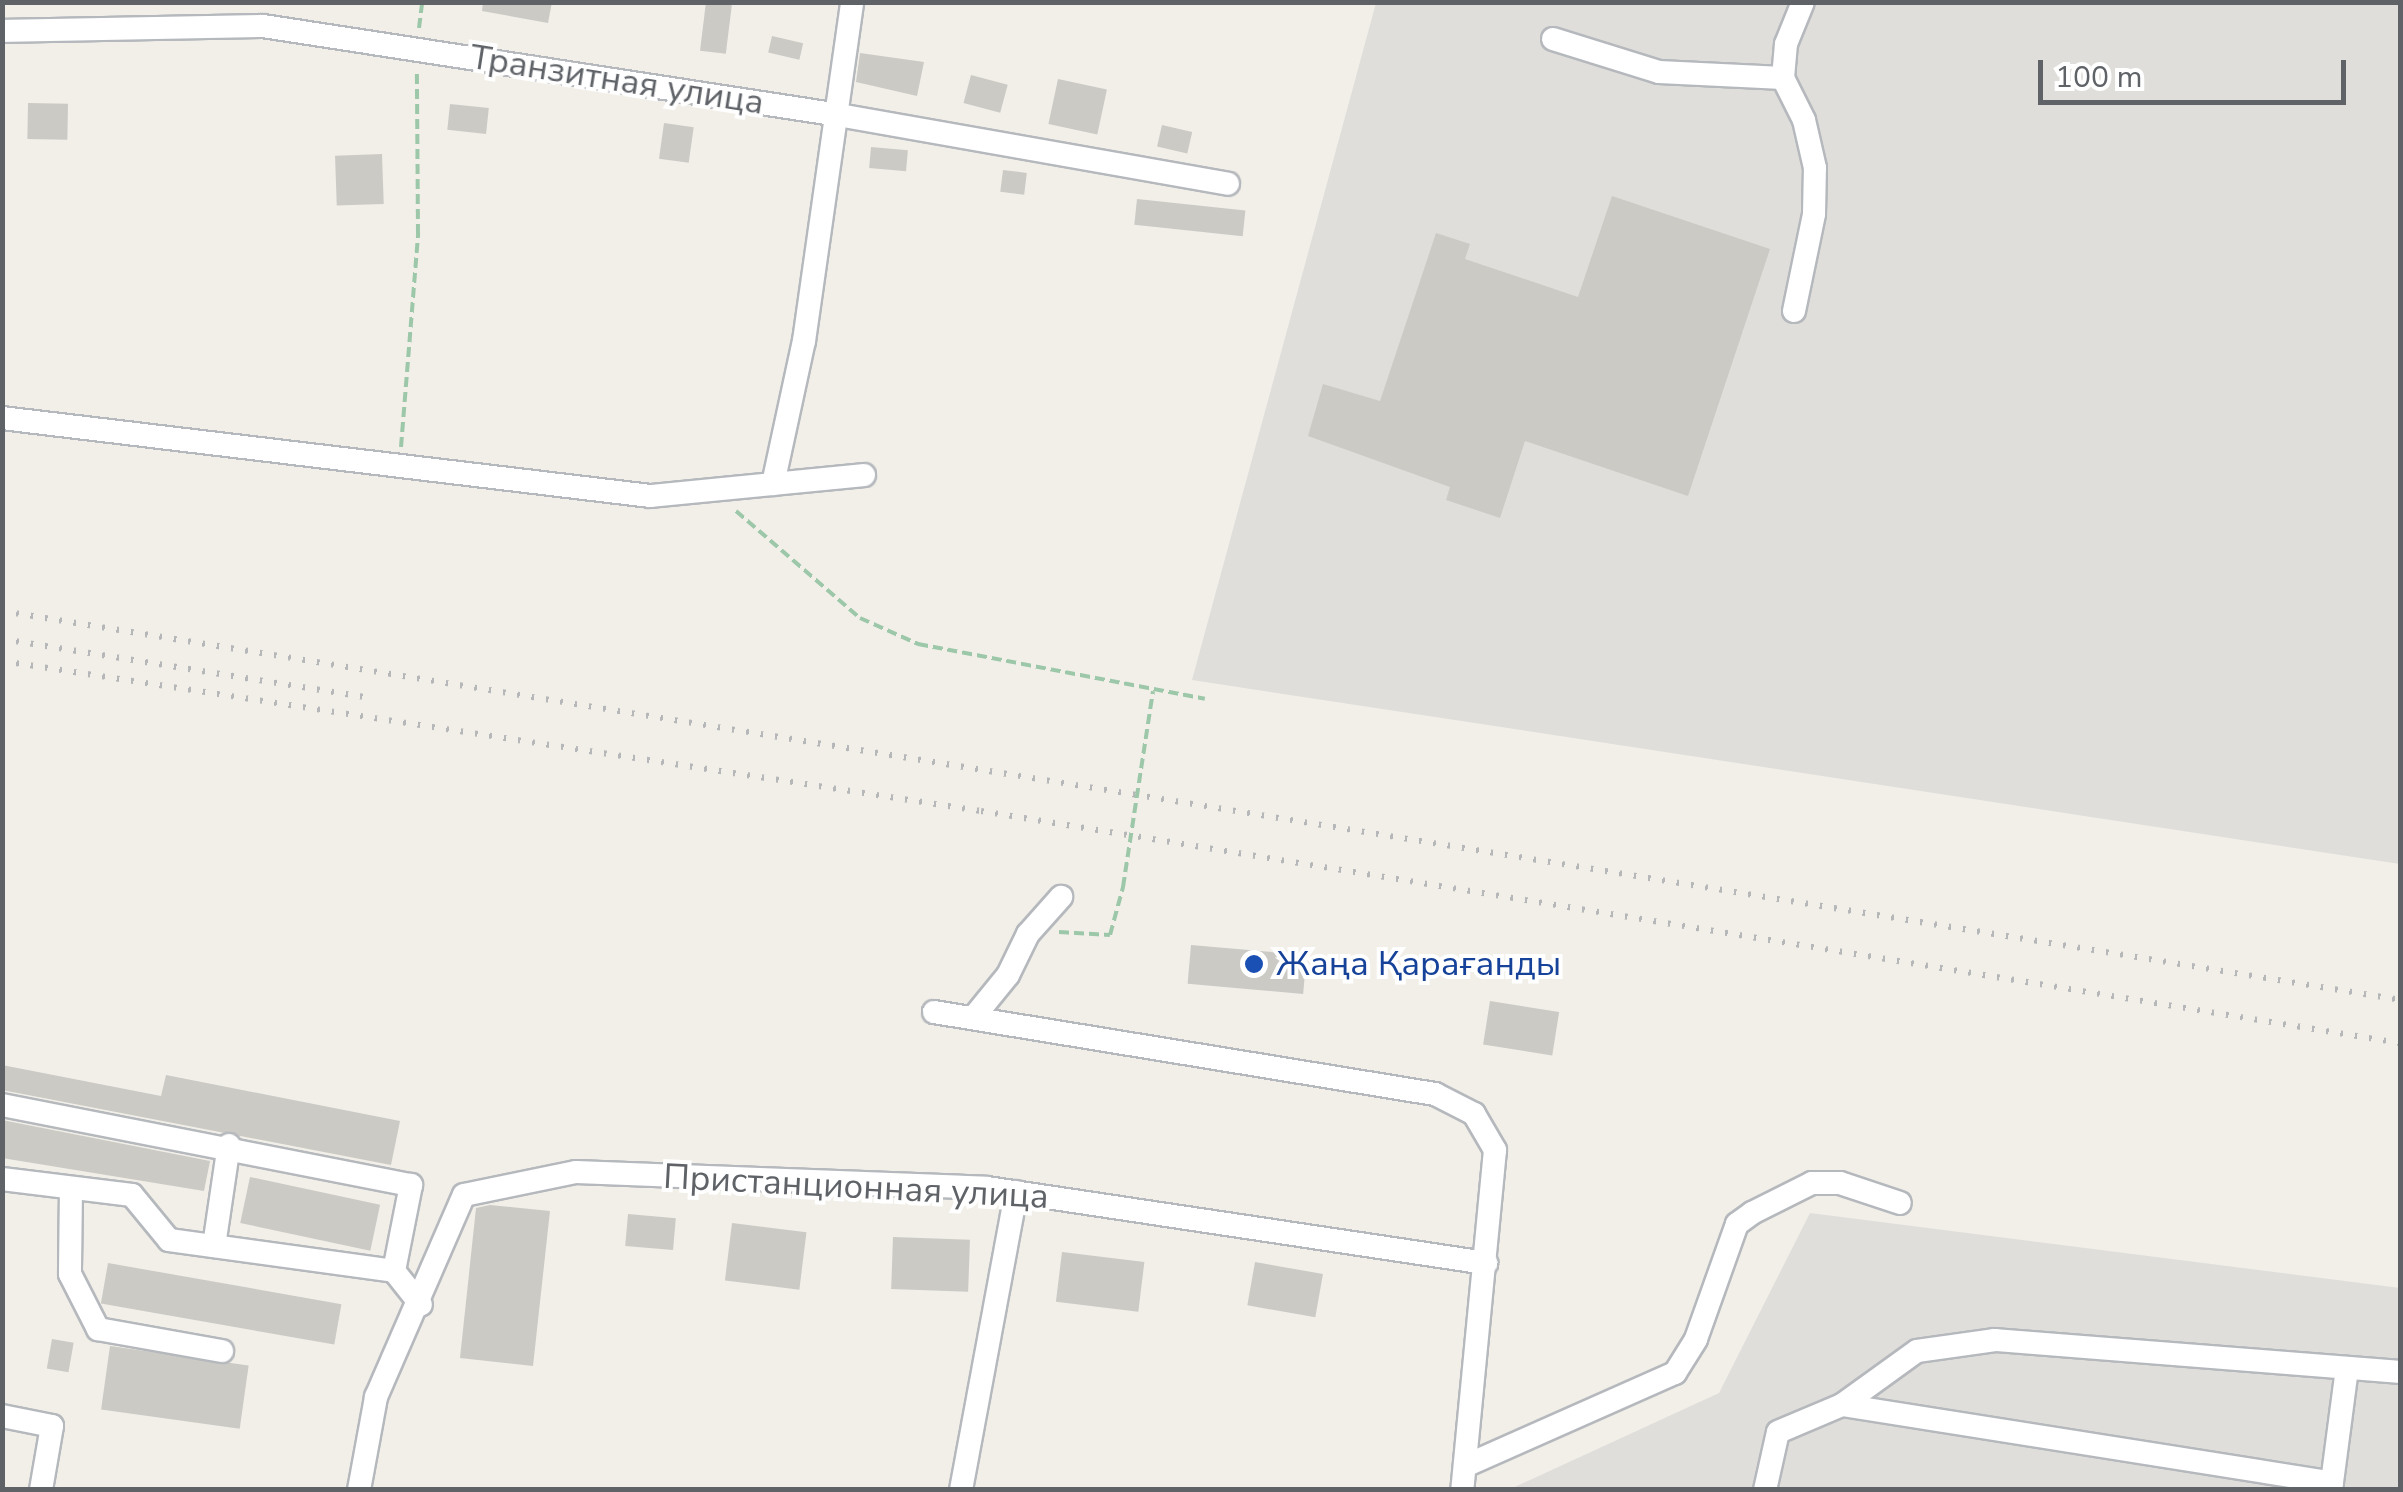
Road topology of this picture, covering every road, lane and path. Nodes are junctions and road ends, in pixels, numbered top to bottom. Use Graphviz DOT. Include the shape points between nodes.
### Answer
graph roads {
  1 [pos="422,2"];
  2 [pos="852,2"];
  3 [pos="1803,2"];
  4 [pos="2,30"];
  5 [pos="1554,39"];
  6 [pos="416,49"];
  7 [pos="1783,78"];
  8 [pos="833,114"];
  9 [pos="1228,184"];
  10 [pos="1794,311"];
  11 [pos="2,418"];
  12 [pos="399,468"];
  13 [pos="864,476"];
  14 [pos="773,484"];
  15 [pos="712,490"];
  16 [pos="1153,691"];
  17 [pos="1206,699"];
  18 [pos="1061,897"];
  19 [pos="1028,934"];
  20 [pos="934,1012"];
  21 [pos="974,1018"];
  22 [pos="2,1105"];
  23 [pos="229,1144"];
  24 [pos="2,1179"];
  25 [pos="71,1188"];
  26 [pos="1016,1192"];
  27 [pos="1900,1203"];
  28 [pos="214,1246"];
  29 [pos="1486,1263"];
  30 [pos="394,1271"];
  31 [pos="421,1305"];
  32 [pos="222,1351"];
  33 [pos="2347,1368"];
  34 [pos="2400,1372"];
  35 [pos="1842,1406"];
  36 [pos="2,1416"];
  37 [pos="1463,1478"];
  38 [pos="2331,1486"];
  39 [pos="42,1490"];
  40 [pos="359,1490"];
  41 [pos="960,1490"];
  42 [pos="1765,1490"];
  1 -- 6 [label="path"];
  2 -- 8 [label="street"];
  3 -- 7 [label="street" via="1786,44"];
  4 -- 6 [label="street, Транзитная улица" via="262,26"];
  5 -- 7 [label="street" via="1659,72"];
  6 -- 8 [label="street, Транзитная улица"];
  6 -- 12 [label="path" via="418,234"];
  7 -- 10 [label="street" via="1804,120 1816,168 1814,214"];
  8 -- 9 [label="street, Транзитная улица"];
  8 -- 14 [label="street" via="804,341"];
  11 -- 12 [label="street"];
  12 -- 15 [label="street" via="650,496"];
  13 -- 14 [label="street"];
  14 -- 15 [label="street"];
  15 -- 16 [label="path" via="874,624 918,644 996,663"];
  16 -- 17 [label="path"];
  16 -- 19 [label="path, bridge" via="1110,935"];
  18 -- 19 [label="street"];
  19 -- 21 [label="street"];
  20 -- 21 [label="street"];
  21 -- 29 [label="street" via="1435,1094 1474,1114 1495,1150"];
  22 -- 23 [label="street"];
  23 -- 28 [label="street"];
  23 -- 30 [label="street" via="411,1185"];
  24 -- 25 [label="street"];
  25 -- 28 [label="street" via="132,1196 169,1240"];
  25 -- 32 [label="street" via="70,1274 98,1329"];
  26 -- 29 [label="street, Пристанционная улица"];
  26 -- 31 [label="street, Пристанционная улица" via="576,1172 464,1195"];
  26 -- 41 [label="street"];
  27 -- 37 [label="street" via="1840,1184 1812,1183 1752,1212 1737,1224 1696,1339 1675,1373"];
  28 -- 30 [label="street"];
  29 -- 37 [label="street"];
  30 -- 31 [label="street"];
  31 -- 40 [label="street" via="376,1397"];
  33 -- 34 [label="street"];
  33 -- 35 [label="street" via="1995,1340 1917,1351"];
  33 -- 38 [label="street"];
  35 -- 38 [label="street"];
  35 -- 42 [label="street" via="1778,1432"];
  36 -- 39 [label="street" via="52,1426"];
}
